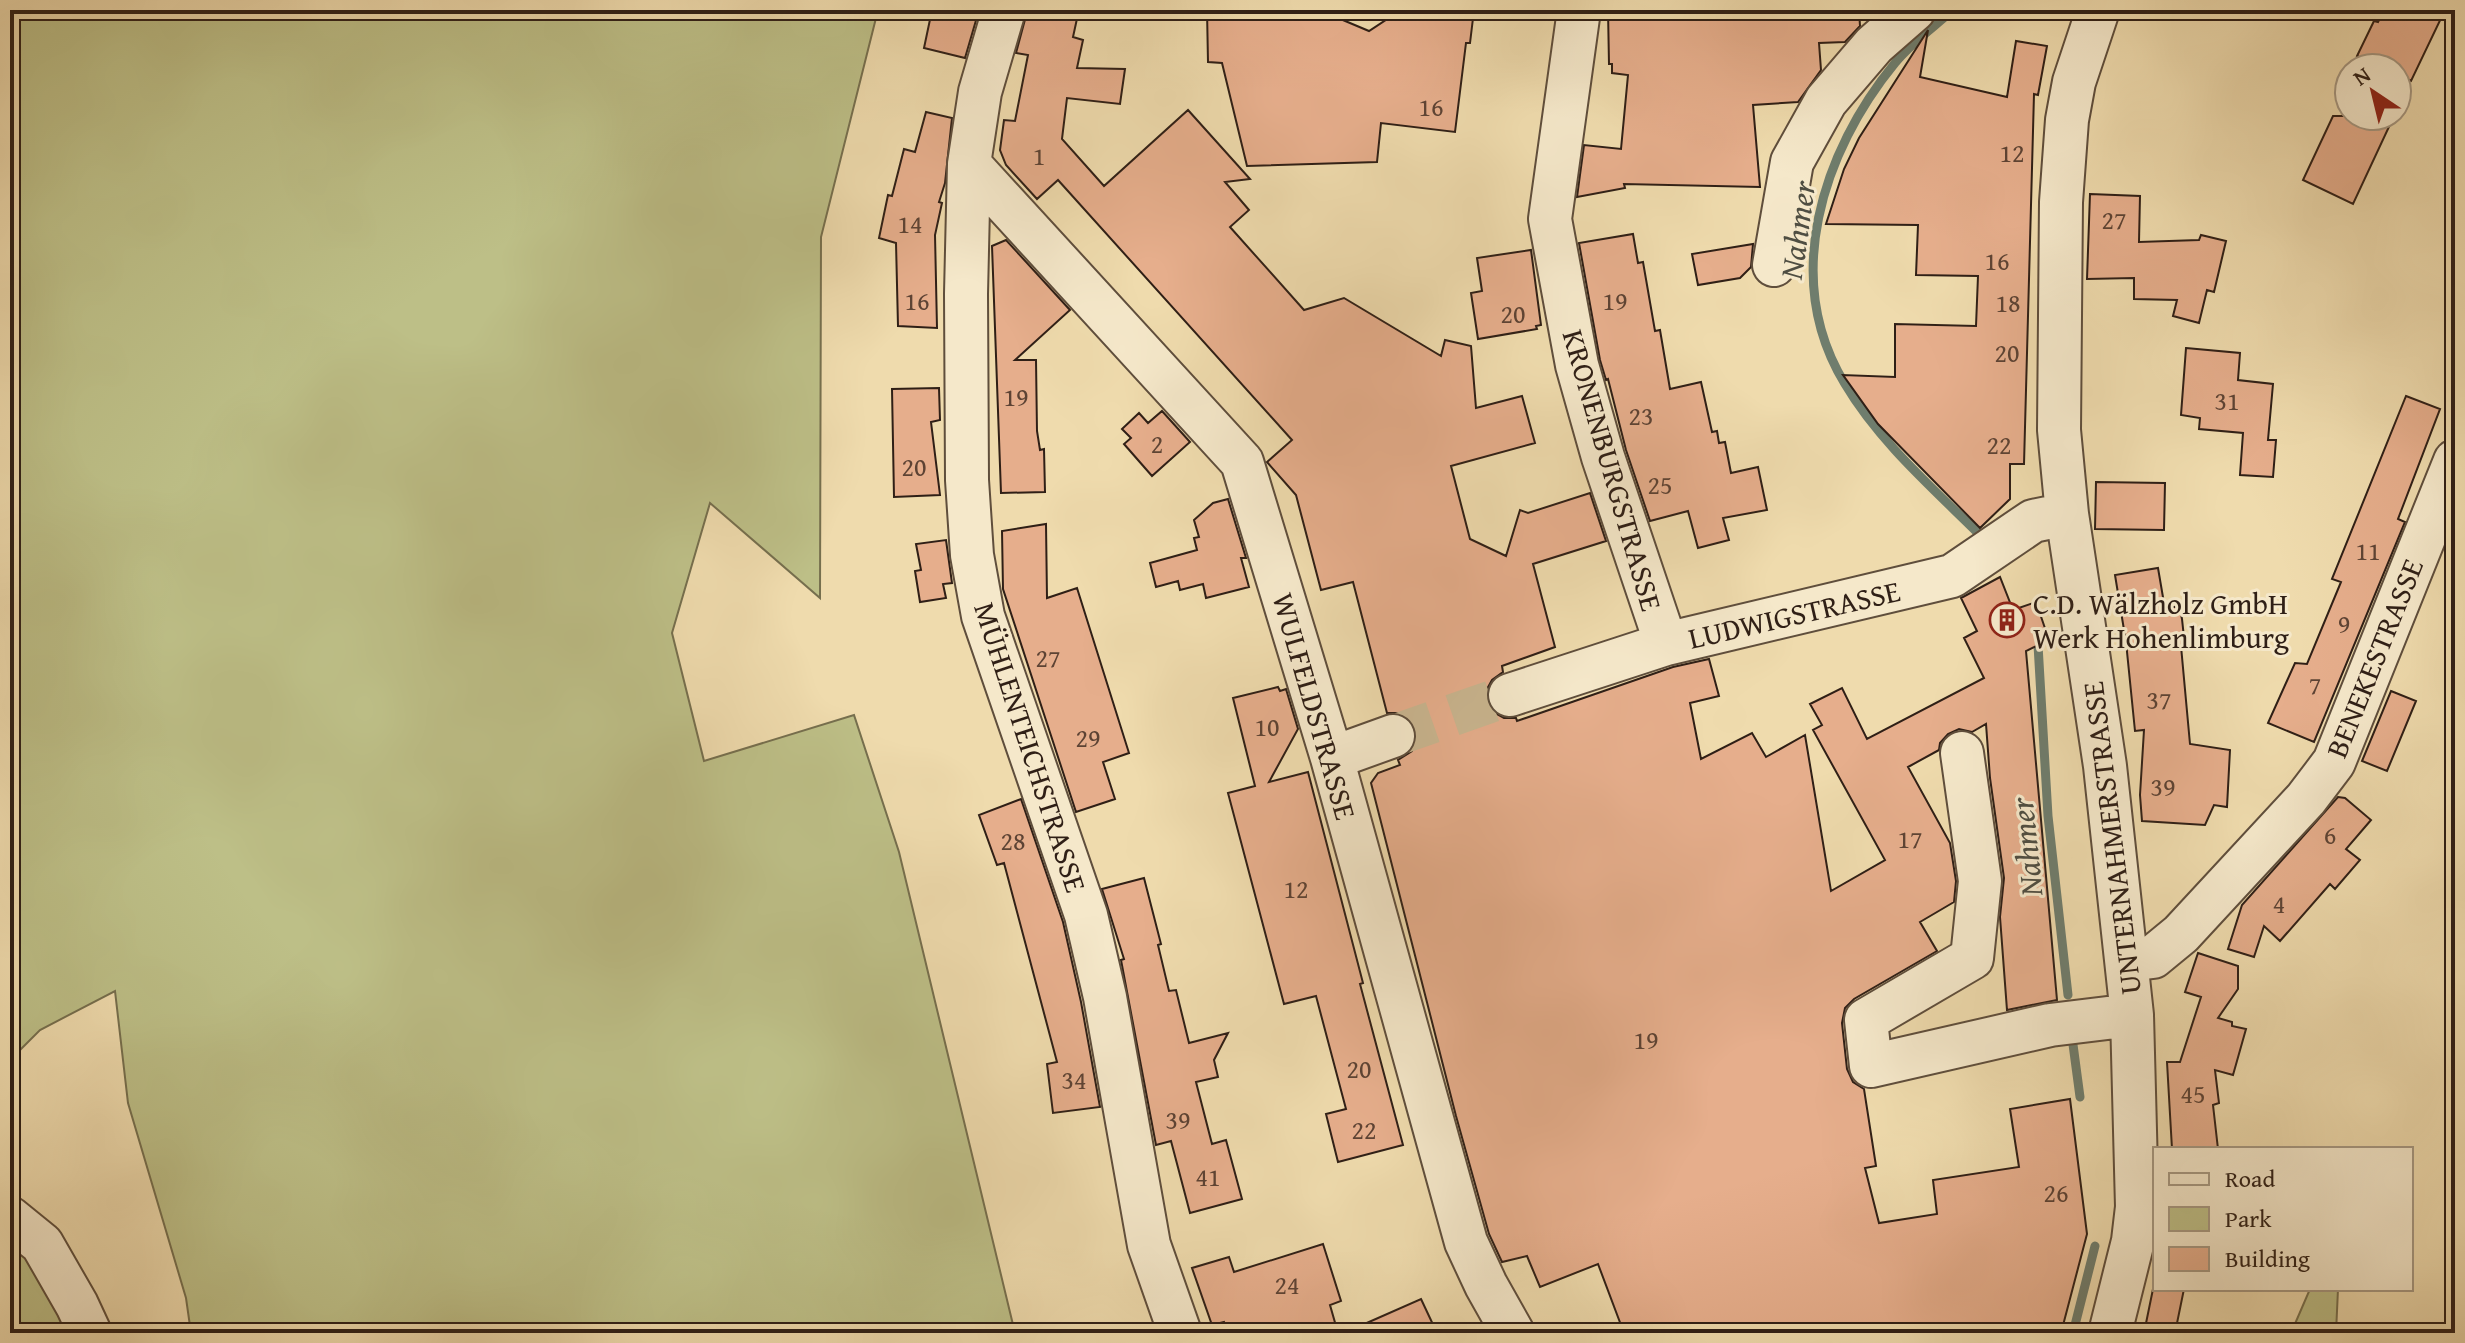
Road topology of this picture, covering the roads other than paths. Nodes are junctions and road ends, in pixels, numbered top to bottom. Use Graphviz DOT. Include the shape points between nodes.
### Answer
graph roads {
  1 [pos="1004,10"];
  2 [pos="1579,10"];
  3 [pos="1914,10"];
  4 [pos="2098,10"];
  5 [pos="969,164"];
  6 [pos="1774,265"];
  7 [pos="2455,461"];
  8 [pos="2067,514"];
  9 [pos="1666,644"];
  10 [pos="1510,695"];
  11 [pos="1393,736"];
  12 [pos="1962,753"];
  13 [pos="1332,758"];
  14 [pos="2127,960"];
  15 [pos="2132,1015"];
  16 [pos="10,1218"];
  17 [pos="90,1333"];
  18 [pos="1180,1333"];
  19 [pos="1513,1333"];
  20 [pos="2110,1333"];
  1 -- 5 [label="street, MÜHLENTEICHSTRASSE" via="980,92"];
  2 -- 9 [label="street, KRONENBURGSTRASSE" via="1550,219 1577,365"];
  3 -- 6 [label="street" via="1874,45 1826,101 1792,162"];
  4 -- 8 [label="street, UNTERNAHMERSTRASSE" via="2074,82 2061,202 2059,430"];
  5 -- 13 [label="street, WULFELDSTRASSE" via="1242,462"];
  5 -- 18 [label="street, MÜHLENTEICHSTRASSE" via="967,480 983,616 1086,915 1149,1245"];
  7 -- 14 [label="street, BENEKESTRASSE" via="2334,762 2181,934 2153,957"];
  8 -- 9 [label="street, LUDWIGSTRASSE" via="2033,521 1952,576"];
  8 -- 14 [label="street, UNTERNAHMERSTRASSE" via="2105,766"];
  9 -- 10 [label="street, LUDWIGSTRASSE"];
  11 -- 13 [label="street"];
  12 -- 15 [label="street" via="1980,881 1972,958 1866,1020 1871,1066 2050,1025"];
  13 -- 19 [label="street, WULFELDSTRASSE" via="1466,1242"];
  14 -- 15 [label="street, UNTERNAHMERSTRASSE"];
  15 -- 20 [label="street, UNTERNAHMERSTRASSE" via="2137,1207"];
  16 -- 17 [label="street" via="42,1244"];
}
